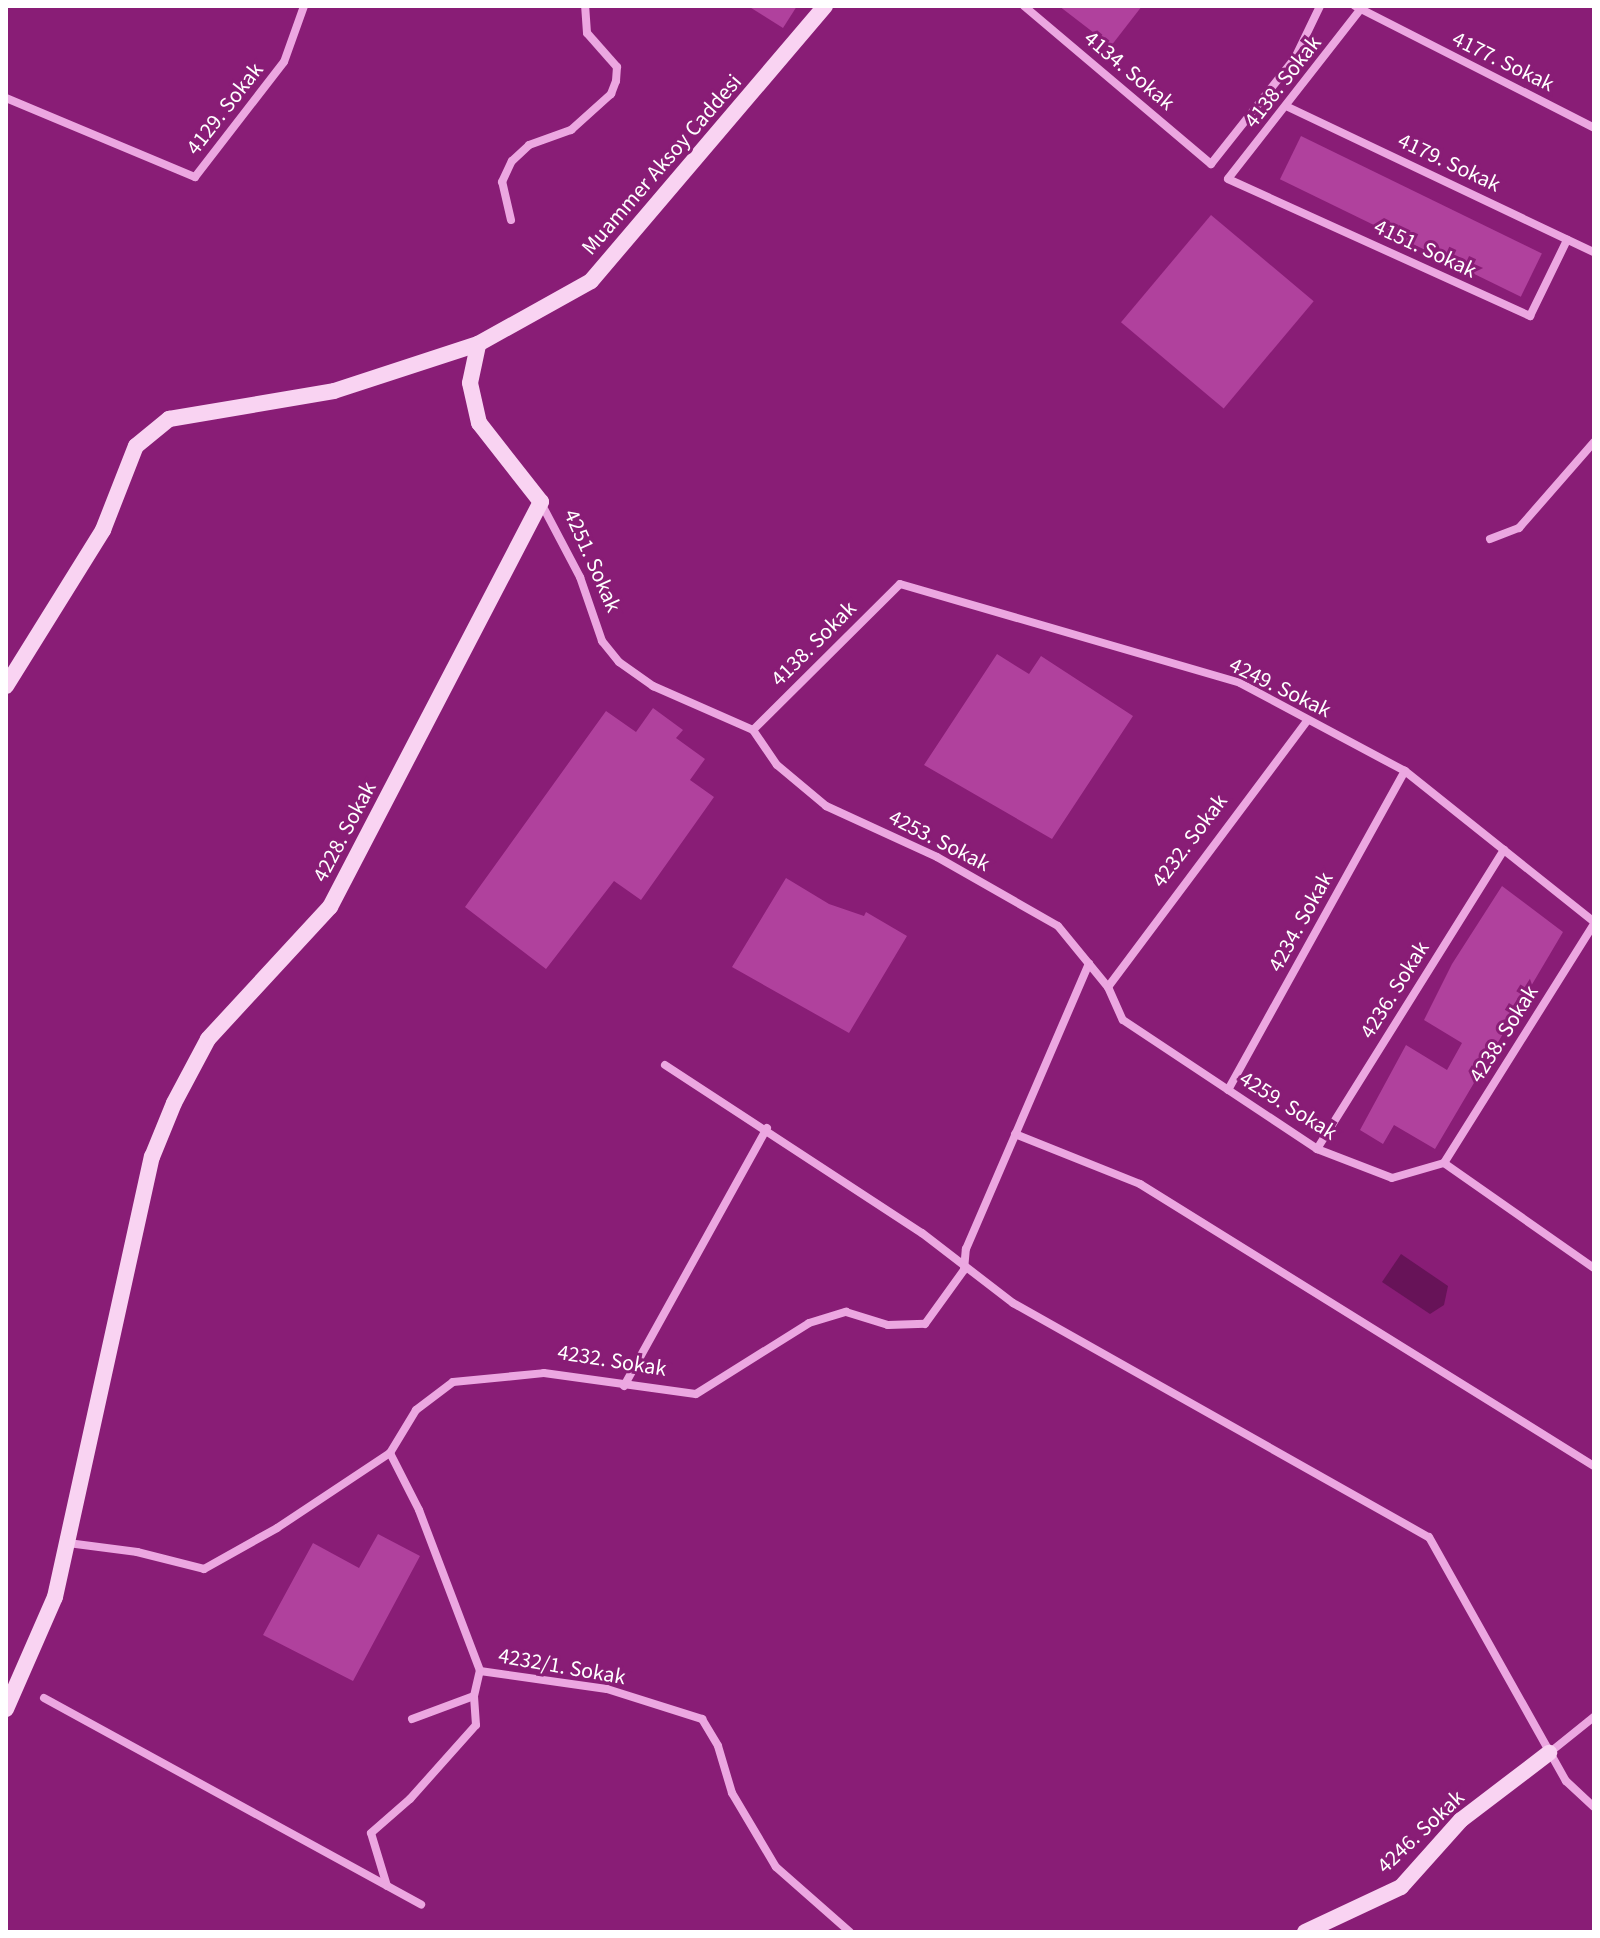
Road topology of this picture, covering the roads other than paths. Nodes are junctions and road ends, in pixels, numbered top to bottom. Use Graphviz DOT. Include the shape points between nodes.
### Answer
graph roads {
  1 [pos="304,6"];
  2 [pos="585,6"];
  3 [pos="825,6"];
  4 [pos="1024,6"];
  5 [pos="1320,6"];
  6 [pos="1359,8"];
  7 [pos="6,98"];
  8 [pos="1288,107"];
  9 [pos="1594,128"];
  10 [pos="1228,179"];
  11 [pos="511,220"];
  12 [pos="1567,240"];
  13 [pos="1594,252"];
  14 [pos="478,344"];
  15 [pos="1594,442"];
  16 [pos="541,502"];
  17 [pos="1490,539"];
  18 [pos="900,584"];
  19 [pos="6,686"];
  20 [pos="1307,721"];
  21 [pos="753,730"];
  22 [pos="1405,771"];
  23 [pos="1504,850"];
  24 [pos="1594,923"];
  25 [pos="1089,963"];
  26 [pos="1108,987"];
  27 [pos="665,1065"];
  28 [pos="1228,1090"];
  29 [pos="767,1128"];
  30 [pos="1015,1134"];
  31 [pos="1317,1149"];
  32 [pos="1444,1163"];
  33 [pos="1594,1268"];
  34 [pos="964,1270"];
  35 [pos="624,1386"];
  36 [pos="390,1453"];
  37 [pos="1594,1466"];
  38 [pos="68,1543"];
  39 [pos="480,1671"];
  40 [pos="474,1696"];
  41 [pos="44,1698"];
  42 [pos="6,1709"];
  43 [pos="1594,1717"];
  44 [pos="412,1719"];
  45 [pos="1549,1753"];
  46 [pos="1594,1807"];
  47 [pos="387,1886"];
  48 [pos="421,1904"];
  49 [pos="850,1932"];
  50 [pos="1305,1932"];
  1 -- 7 [label="street, 4129. Sokak" via="284,62 195,177"];
  2 -- 11 [label="street" via="587,33 617,67 616,81 611,94 571,130 529,145 512,161 502,182"];
  3 -- 14 [label="street, Muammer Aksoy Caddesi" via="591,281"];
  4 -- 5 [label="street, 4134. Sokak" via="1211,164 1295,58"];
  6 -- 8 [label="street, 4138. Sokak"];
  6 -- 9 [label="street, 4177. Sokak"];
  8 -- 10 [label="street, 4138. Sokak"];
  8 -- 12 [label="street, 4179. Sokak"];
  10 -- 12 [label="street, 4151. Sokak" via="1530,316"];
  12 -- 13 [label="street, 4179. Sokak"];
  14 -- 16 [label="street, 4251. Sokak" via="470,383 479,423"];
  14 -- 19 [label="street, Muammer Aksoy Caddesi" via="334,391 169,419 136,446 103,530"];
  15 -- 17 [label="street" via="1519,528"];
  16 -- 21 [label="street, 4251. Sokak" via="580,577 602,641 619,662 653,686"];
  16 -- 38 [label="street, 4228. Sokak" via="330,907 208,1039 152,1157"];
  18 -- 20 [label="street, 4249. Sokak" via="1240,683"];
  18 -- 21 [label="street, 4138. Sokak"];
  20 -- 22 [label="street, 4249. Sokak"];
  20 -- 26 [label="street, 4232. Sokak"];
  21 -- 25 [label="street, 4253. Sokak" via="777,765 826,806 937,857 1058,926"];
  22 -- 23 [label="street, 4249. Sokak"];
  22 -- 28 [label="street, 4234. Sokak"];
  23 -- 24 [label="street, 4249. Sokak"];
  23 -- 31 [label="street, 4236. Sokak"];
  24 -- 32 [label="street, 4238. Sokak"];
  25 -- 26 [label="street, 4253. Sokak"];
  25 -- 30 [label="street, 4232. Sokak"];
  26 -- 28 [label="street, 4259. Sokak" via="1123,1020"];
  27 -- 29 [label="street"];
  28 -- 31 [label="street, 4259. Sokak"];
  29 -- 34 [label="street" via="922,1233"];
  29 -- 35 [label="street"];
  30 -- 34 [label="street, 4232. Sokak" via="966,1249"];
  30 -- 37 [label="street" via="1140,1184"];
  31 -- 32 [label="street, 4259. Sokak" via="1392,1178"];
  32 -- 33 [label="street"];
  34 -- 35 [label="street, 4232. Sokak" via="925,1324 888,1325 846,1312 809,1323 696,1394"];
  34 -- 45 [label="street" via="1013,1303 1429,1537"];
  35 -- 36 [label="street, 4232. Sokak" via="544,1373 453,1382 416,1410"];
  36 -- 38 [label="street, 4232. Sokak" via="204,1569 137,1552"];
  36 -- 39 [label="street, 4232/1. Sokak" via="419,1510"];
  38 -- 42 [label="street" via="55,1597"];
  39 -- 40 [label="street"];
  39 -- 49 [label="street, 4232/1. Sokak" via="607,1689 702,1719 718,1746 732,1793 776,1867"];
  40 -- 44 [label="street"];
  40 -- 47 [label="street" via="476,1725 410,1799 371,1833"];
  41 -- 47 [label="street"];
  43 -- 45 [label="street, 4246. Sokak"];
  45 -- 46 [label="street" via="1566,1781"];
  45 -- 50 [label="street, 4246. Sokak" via="1461,1820 1401,1887"];
  47 -- 48 [label="street"];
}
